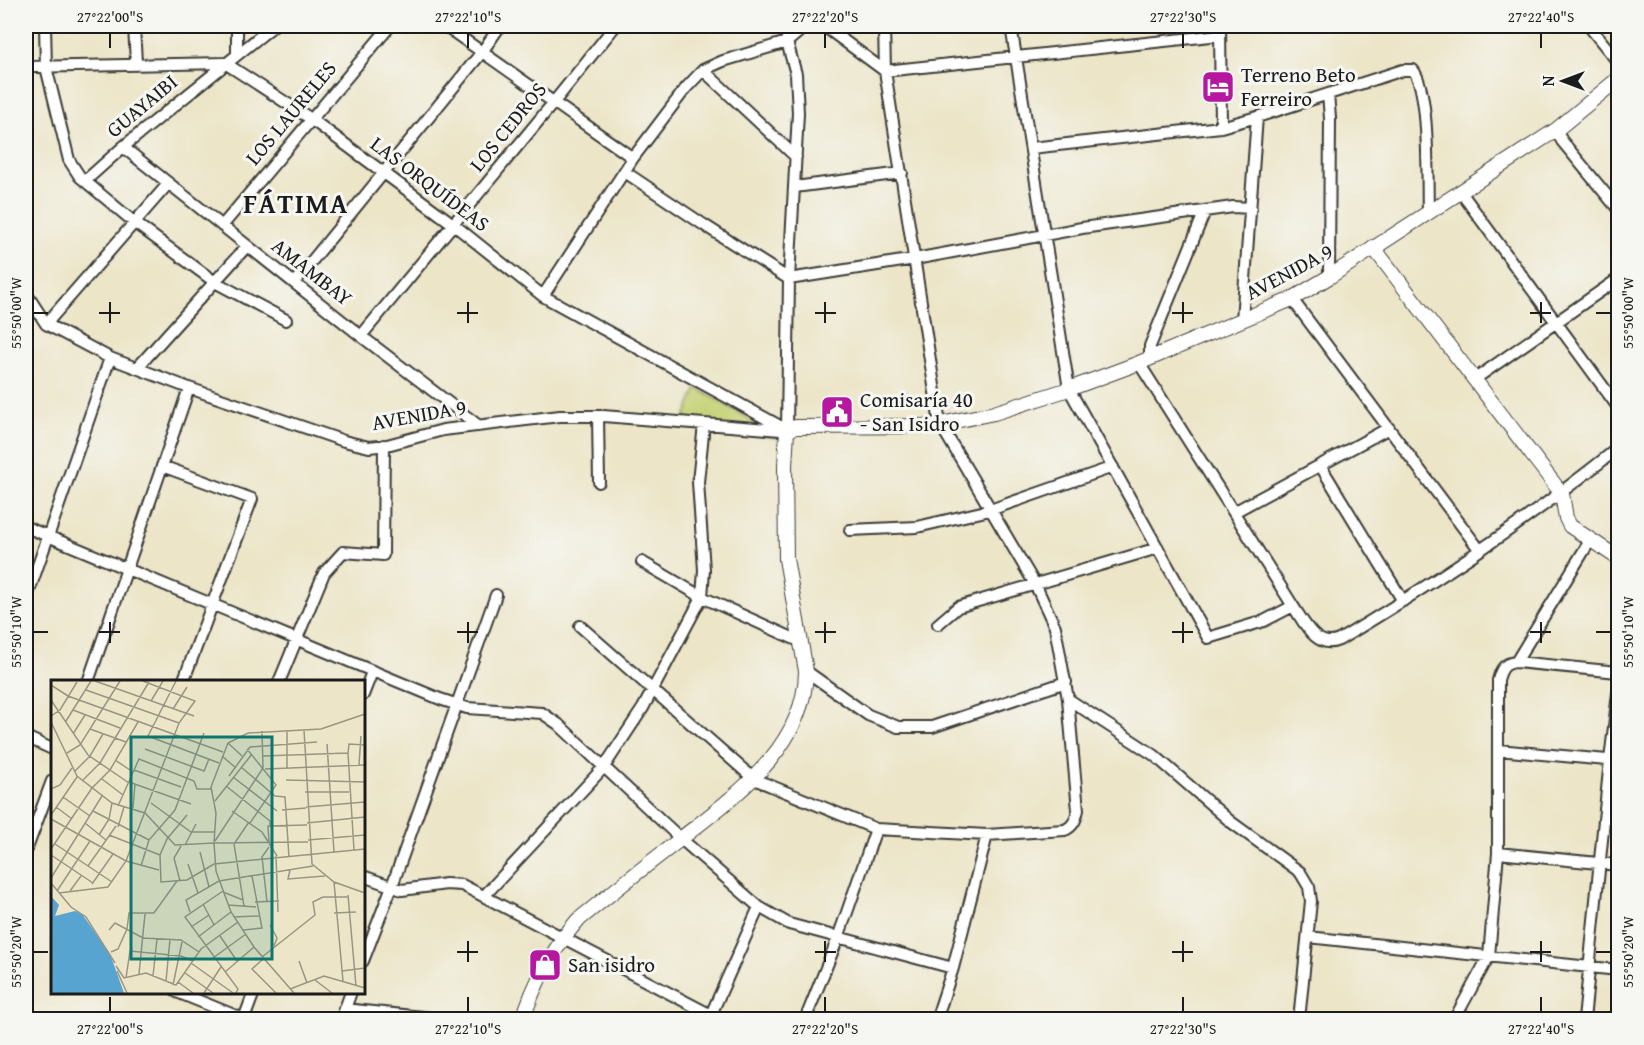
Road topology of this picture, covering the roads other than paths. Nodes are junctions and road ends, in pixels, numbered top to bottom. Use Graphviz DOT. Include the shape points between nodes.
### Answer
graph roads {
  1 [pos="45,26"];
  2 [pos="134,26"];
  3 [pos="237,26"];
  4 [pos="273,26"];
  5 [pos="390,26"];
  6 [pos="445,26"];
  7 [pos="500,26"];
  8 [pos="615,26"];
  9 [pos="787,26"];
  10 [pos="806,26"];
  11 [pos="824,26"];
  12 [pos="884,26"];
  13 [pos="1011,26"];
  14 [pos="1589,26"];
  15 [pos="1220,30"];
  16 [pos="787,42"];
  17 [pos="482,52"];
  18 [pos="237,53"];
  19 [pos="1016,57"];
  20 [pos="1618,62"];
  21 [pos="136,63"];
  22 [pos="225,63"];
  23 [pos="26,67"];
  24 [pos="46,67"];
  25 [pos="703,70"];
  26 [pos="885,71"];
  27 [pos="1618,79"];
  28 [pos="1328,94"];
  29 [pos="554,102"];
  30 [pos="1257,117"];
  31 [pos="311,119"];
  32 [pos="1221,127"];
  33 [pos="1556,130"];
  34 [pos="123,147"];
  35 [pos="1031,148"];
  36 [pos="796,157"];
  37 [pos="633,158"];
  38 [pos="625,171"];
  39 [pos="902,173"];
  40 [pos="384,174"];
  41 [pos="85,181"];
  42 [pos="168,184"];
  43 [pos="795,187"];
  44 [pos="1461,191"];
  45 [pos="1251,208"];
  46 [pos="1618,209"];
  47 [pos="1205,211"];
  48 [pos="1428,212"];
  49 [pos="135,223"];
  50 [pos="453,224"];
  51 [pos="222,226"];
  52 [pos="1044,236"];
  53 [pos="247,246"];
  54 [pos="1372,247"];
  55 [pos="915,259"];
  56 [pos="1329,277"];
  57 [pos="789,279"];
  58 [pos="1618,279"];
  59 [pos="215,282"];
  60 [pos="294,283"];
  61 [pos="26,293"];
  62 [pos="543,296"];
  63 [pos="1292,299"];
  64 [pos="286,320"];
  65 [pos="1242,320"];
  66 [pos="1557,321"];
  67 [pos="46,324"];
  68 [pos="361,336"];
  69 [pos="111,358"];
  70 [pos="1145,361"];
  71 [pos="137,368"];
  72 [pos="1475,380"];
  73 [pos="189,388"];
  74 [pos="1069,389"];
  75 [pos="1618,407"];
  76 [pos="598,416"];
  77 [pos="704,423"];
  78 [pos="940,424"];
  79 [pos="479,426"];
  80 [pos="1389,428"];
  81 [pos="787,430"];
  82 [pos="384,445"];
  83 [pos="1617,452"];
  84 [pos="1320,465"];
  85 [pos="162,466"];
  86 [pos="1113,467"];
  87 [pos="599,482"];
  88 [pos="1562,494"];
  89 [pos="990,510"];
  90 [pos="1234,512"];
  91 [pos="26,527"];
  92 [pos="850,530"];
  93 [pos="47,537"];
  94 [pos="1591,539"];
  95 [pos="1158,548"];
  96 [pos="1479,549"];
  97 [pos="1618,558"];
  98 [pos="642,562"];
  99 [pos="127,569"];
  100 [pos="1036,585"];
  101 [pos="496,595"];
  102 [pos="702,597"];
  103 [pos="26,600"];
  104 [pos="1403,602"];
  105 [pos="212,603"];
  106 [pos="1293,606"];
  107 [pos="938,624"];
  108 [pos="580,626"];
  109 [pos="296,639"];
  110 [pos="799,641"];
  111 [pos="1516,662"];
  112 [pos="806,671"];
  113 [pos="372,672"];
  114 [pos="1618,672"];
  115 [pos="89,680"];
  116 [pos="184,680"];
  117 [pos="280,680"];
  118 [pos="1066,682"];
  119 [pos="653,690"];
  120 [pos="364,692"];
  121 [pos="1618,693"];
  122 [pos="1068,699"];
  123 [pos="456,704"];
  124 [pos="26,737"];
  125 [pos="51,749"];
  126 [pos="1498,750"];
  127 [pos="1614,761"];
  128 [pos="604,767"];
  129 [pos="754,779"];
  130 [pos="51,784"];
  131 [pos="876,829"];
  132 [pos="987,835"];
  133 [pos="680,838"];
  134 [pos="26,851"];
  135 [pos="1498,853"];
  136 [pos="1600,863"];
  137 [pos="1618,865"];
  138 [pos="364,876"];
  139 [pos="392,886"];
  140 [pos="485,896"];
  141 [pos="759,907"];
  142 [pos="1308,936"];
  143 [pos="562,938"];
  144 [pos="838,938"];
  145 [pos="1489,956"];
  146 [pos="364,958"];
  147 [pos="1589,967"];
  148 [pos="953,968"];
  149 [pos="1618,969"];
  150 [pos="180,994"];
  151 [pos="254,994"];
  152 [pos="351,994"];
  153 [pos="343,1014"];
  154 [pos="710,1017"];
  155 [pos="245,1019"];
  156 [pos="452,1020"];
  157 [pos="523,1020"];
  158 [pos="727,1020"];
  159 [pos="805,1020"];
  160 [pos="936,1020"];
  161 [pos="1299,1020"];
  162 [pos="1454,1020"];
  163 [pos="1584,1020"];
  1 -- 24 [label="street"];
  2 -- 21 [label="street"];
  3 -- 18 [label="street"];
  4 -- 18 [label="street, GUAYAIBI"];
  5 -- 31 [label="street, LOS LAURELES"];
  6 -- 17 [label="street"];
  7 -- 17 [label="street"];
  8 -- 29 [label="street, LOS CEDROS"];
  9 -- 16 [label="street"];
  10 -- 16 [label="street"];
  11 -- 26 [label="street"];
  12 -- 26 [label="street"];
  13 -- 19 [label="street"];
  14 -- 20 [label="street"];
  15 -- 19 [label="street"];
  15 -- 32 [label="street"];
  16 -- 25 [label="street"];
  16 -- 36 [label="street" via="796,74"];
  17 -- 29 [label="street"];
  17 -- 40 [label="street"];
  18 -- 22 [label="street, GUAYAIBI"];
  19 -- 26 [label="street"];
  19 -- 35 [label="street"];
  21 -- 22 [label="street"];
  21 -- 24 [label="street"];
  22 -- 31 [label="street, LAS ORQUÍDEAS"];
  22 -- 34 [label="street, GUAYAIBI"];
  23 -- 24 [label="street"];
  24 -- 41 [label="street" via="69,160"];
  25 -- 36 [label="street"];
  25 -- 37 [label="street"];
  26 -- 39 [label="street"];
  27 -- 33 [label="main road, AVENIDA 9"];
  28 -- 30 [label="street"];
  28 -- 48 [label="street" via="1413,70 1418,76 1424,110"];
  28 -- 56 [label="street"];
  29 -- 37 [label="street"];
  29 -- 50 [label="street, LOS CEDROS"];
  30 -- 32 [label="street"];
  30 -- 45 [label="street"];
  31 -- 40 [label="street, LAS ORQUÍDEAS"];
  31 -- 51 [label="street, LOS LAURELES"];
  32 -- 35 [label="street"];
  33 -- 44 [label="main road, AVENIDA 9"];
  33 -- 46 [label="street"];
  34 -- 41 [label="street, GUAYAIBI"];
  34 -- 42 [label="street, AMAMBAY"];
  35 -- 52 [label="street"];
  36 -- 43 [label="street"];
  37 -- 38 [label="street"];
  38 -- 57 [label="street"];
  38 -- 62 [label="street"];
  39 -- 43 [label="street"];
  39 -- 55 [label="street"];
  40 -- 50 [label="street, LAS ORQUÍDEAS"];
  40 -- 60 [label="street"];
  41 -- 49 [label="street"];
  42 -- 49 [label="street"];
  42 -- 51 [label="street, AMAMBAY"];
  43 -- 57 [label="street"];
  44 -- 48 [label="main road, AVENIDA 9"];
  44 -- 66 [label="street"];
  45 -- 47 [label="street"];
  45 -- 65 [label="street"];
  47 -- 52 [label="street"];
  47 -- 70 [label="street"];
  48 -- 54 [label="main road, AVENIDA 9"];
  49 -- 59 [label="street"];
  49 -- 67 [label="street"];
  50 -- 62 [label="street, LAS ORQUÍDEAS"];
  50 -- 68 [label="street, LOS CEDROS"];
  51 -- 53 [label="street, AMAMBAY"];
  52 -- 55 [label="street"];
  52 -- 74 [label="street"];
  53 -- 59 [label="street"];
  53 -- 60 [label="street, AMAMBAY"];
  54 -- 56 [label="main road, AVENIDA 9"];
  54 -- 72 [label="main road"];
  55 -- 57 [label="street"];
  55 -- 78 [label="street"];
  56 -- 63 [label="main road, AVENIDA 9"];
  57 -- 81 [label="street"];
  58 -- 66 [label="street"];
  59 -- 64 [label="street"];
  59 -- 71 [label="street"];
  60 -- 68 [label="street, AMAMBAY"];
  61 -- 67 [label="street, AVENIDA 9"];
  62 -- 81 [label="street, LAS ORQUÍDEAS"];
  63 -- 65 [label="main road, AVENIDA 9"];
  63 -- 80 [label="street"];
  65 -- 70 [label="main road, AVENIDA 9"];
  66 -- 72 [label="street"];
  66 -- 75 [label="street"];
  67 -- 69 [label="street, AVENIDA 9"];
  68 -- 79 [label="street, AMAMBAY"];
  69 -- 71 [label="street, AVENIDA 9"];
  69 -- 93 [label="street"];
  70 -- 74 [label="main road, AVENIDA 9"];
  70 -- 90 [label="street"];
  71 -- 73 [label="street, AVENIDA 9"];
  72 -- 88 [label="main road"];
  73 -- 82 [label="street, AVENIDA 9" via="344,441 369,447"];
  73 -- 85 [label="street"];
  74 -- 78 [label="main road, AVENIDA 9" via="994,413"];
  74 -- 86 [label="street"];
  76 -- 77 [label="street, AVENIDA 9"];
  76 -- 79 [label="street, AVENIDA 9" via="560,416"];
  76 -- 87 [label="street"];
  77 -- 81 [label="street, AVENIDA 9"];
  77 -- 102 [label="street" via="698,482"];
  78 -- 81 [label="main road, AVENIDA 9"];
  78 -- 89 [label="street"];
  79 -- 82 [label="street, AVENIDA 9" via="443,430"];
  80 -- 84 [label="street"];
  80 -- 96 [label="street"];
  81 -- 110 [label="main road" via="786,559"];
  82 -- 109 [label="street" via="383,555 343,552 324,573"];
  83 -- 88 [label="street"];
  84 -- 90 [label="street"];
  84 -- 104 [label="street"];
  85 -- 99 [label="street"];
  85 -- 105 [label="street" via="252,499"];
  86 -- 89 [label="street"];
  86 -- 95 [label="street"];
  88 -- 94 [label="main road" via="1570,526"];
  88 -- 96 [label="street"];
  89 -- 92 [label="street" via="917,526"];
  89 -- 100 [label="street"];
  90 -- 106 [label="street"];
  91 -- 93 [label="street"];
  93 -- 99 [label="street"];
  93 -- 103 [label="street"];
  94 -- 97 [label="main road"];
  94 -- 111 [label="street"];
  95 -- 100 [label="street"];
  95 -- 106 [label="street" via="1208,638 1264,621"];
  96 -- 104 [label="street"];
  98 -- 102 [label="street"];
  99 -- 105 [label="street"];
  99 -- 115 [label="street"];
  100 -- 107 [label="street" via="958,607"];
  100 -- 118 [label="street" via="1056,627"];
  101 -- 123 [label="street"];
  102 -- 110 [label="street"];
  102 -- 119 [label="street"];
  104 -- 106 [label="street" via="1333,643 1315,637"];
  105 -- 109 [label="street"];
  105 -- 116 [label="street"];
  108 -- 119 [label="street"];
  109 -- 113 [label="street"];
  109 -- 117 [label="street"];
  110 -- 112 [label="main road"];
  111 -- 114 [label="street"];
  111 -- 126 [label="street" via="1504,666 1498,680"];
  112 -- 118 [label="street" via="868,714 898,728 932,728"];
  112 -- 129 [label="main road" via="803,699 791,729"];
  113 -- 120 [label="street"];
  113 -- 123 [label="street"];
  118 -- 122 [label="street"];
  119 -- 128 [label="street"];
  119 -- 129 [label="street"];
  121 -- 127 [label="street"];
  122 -- 132 [label="street" via="1078,810 1072,827"];
  122 -- 142 [label="street" via="1154,754 1231,822 1300,872 1309,887 1311,901"];
  123 -- 128 [label="street" via="542,713"];
  123 -- 139 [label="street"];
  124 -- 125 [label="street"];
  126 -- 127 [label="street"];
  126 -- 135 [label="street"];
  127 -- 136 [label="street"];
  128 -- 133 [label="street"];
  128 -- 140 [label="street"];
  129 -- 131 [label="street"];
  129 -- 133 [label="main road"];
  130 -- 134 [label="street"];
  131 -- 132 [label="street"];
  131 -- 144 [label="street"];
  132 -- 148 [label="street"];
  133 -- 141 [label="street"];
  133 -- 143 [label="main road" via="577,921"];
  135 -- 136 [label="street"];
  135 -- 145 [label="street"];
  136 -- 137 [label="street"];
  136 -- 147 [label="street"];
  138 -- 139 [label="street"];
  139 -- 140 [label="street" via="409,891 454,884"];
  139 -- 146 [label="street"];
  140 -- 143 [label="street"];
  141 -- 144 [label="street" via="789,924"];
  141 -- 154 [label="street"];
  142 -- 145 [label="street"];
  142 -- 161 [label="street"];
  143 -- 154 [label="street"];
  143 -- 157 [label="main road" via="532,993"];
  144 -- 148 [label="street"];
  144 -- 159 [label="street"];
  145 -- 147 [label="street"];
  145 -- 162 [label="street"];
  147 -- 149 [label="street"];
  147 -- 163 [label="street"];
  148 -- 160 [label="street"];
  150 -- 155 [label="street"];
  151 -- 155 [label="street"];
  152 -- 153 [label="street"];
  153 -- 156 [label="street"];
  154 -- 158 [label="street"];
}
